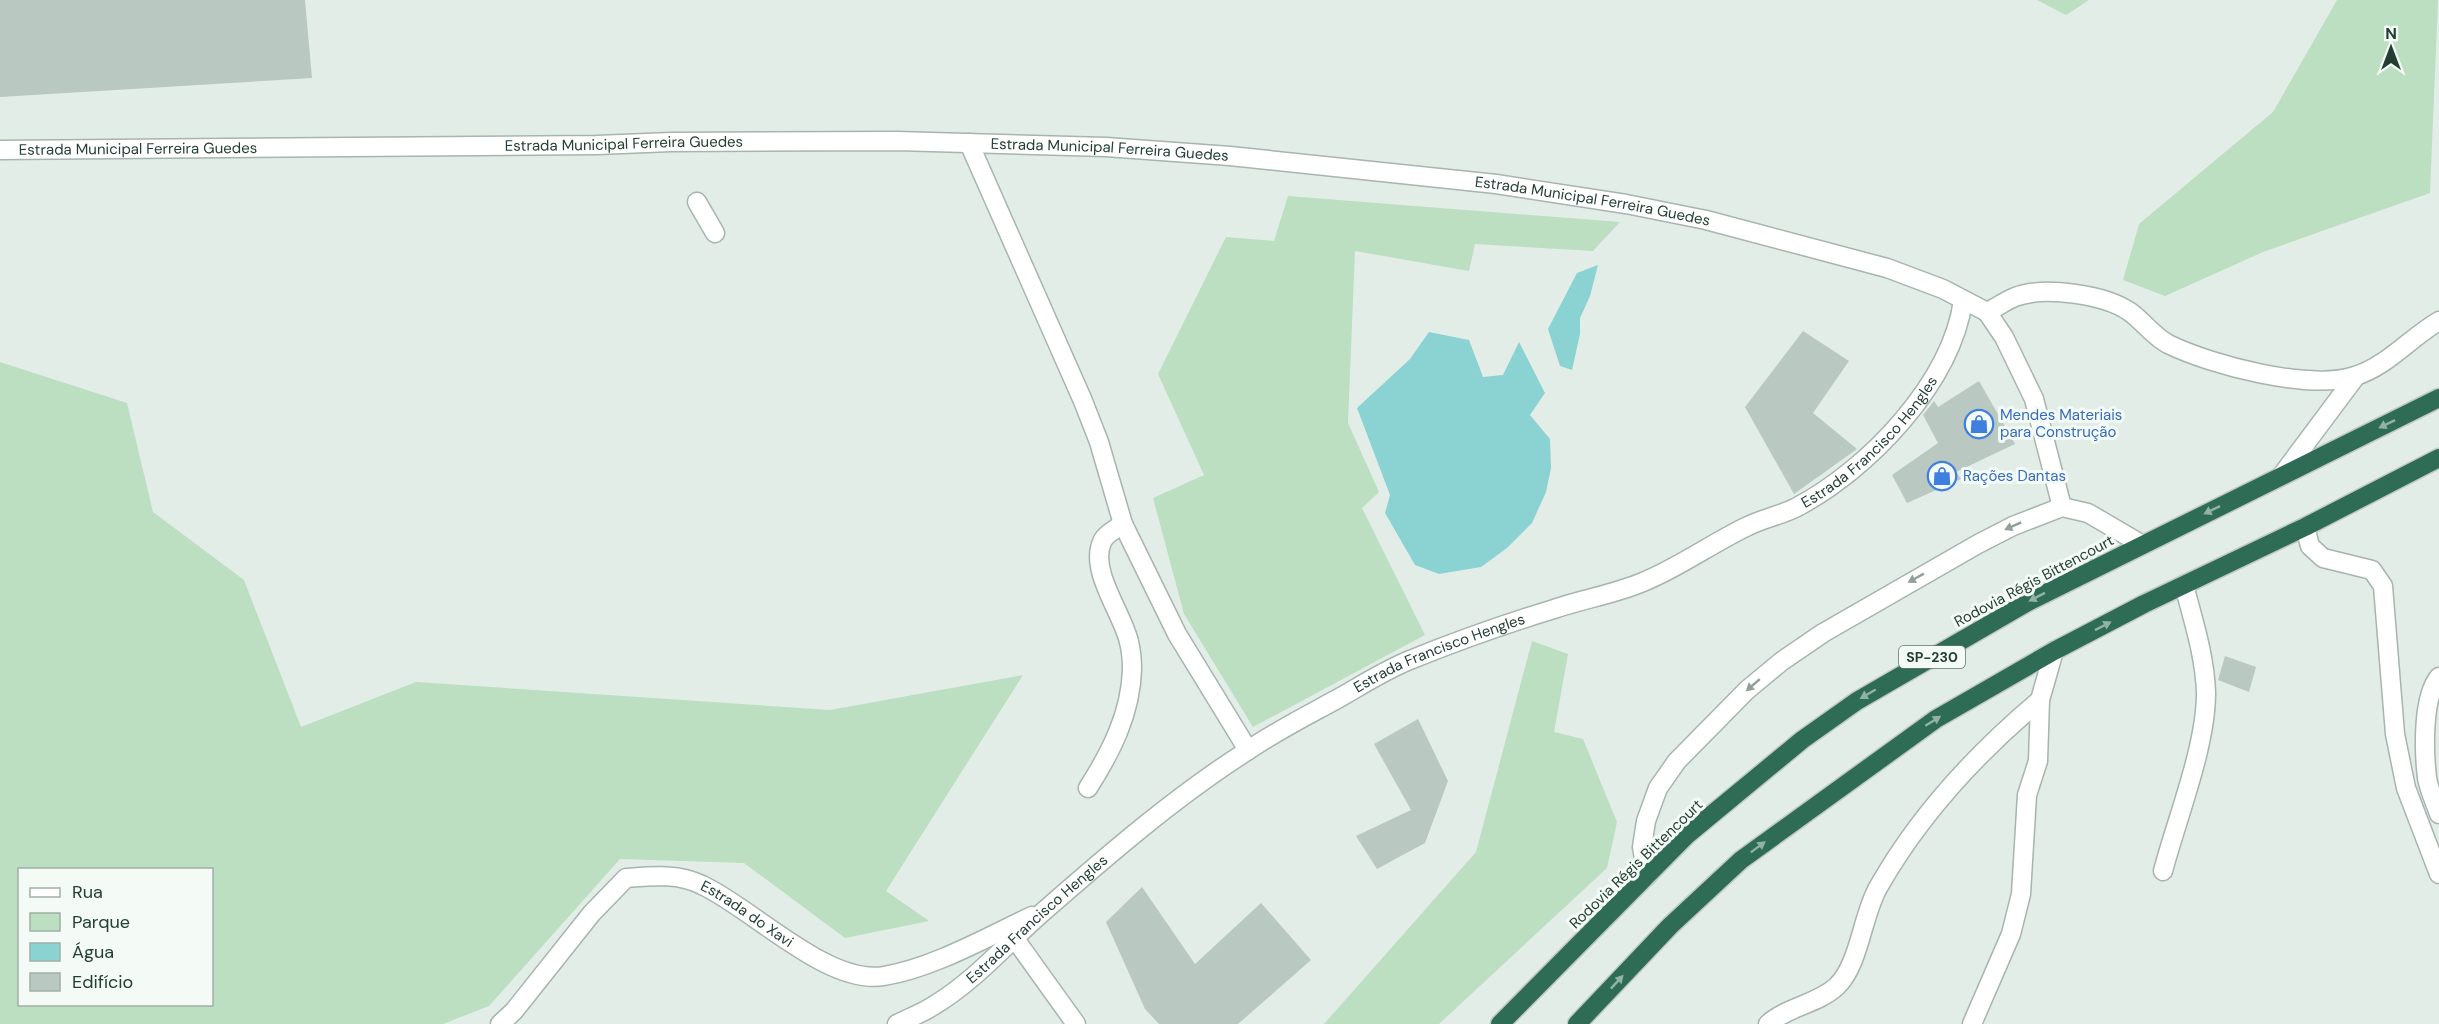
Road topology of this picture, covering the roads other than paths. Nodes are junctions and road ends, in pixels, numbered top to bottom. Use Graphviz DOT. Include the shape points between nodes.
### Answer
graph roads {
  1 [pos="969,143"];
  2 [pos="0,150"];
  3 [pos="697,202"];
  4 [pos="716,233"];
  5 [pos="1964,301"];
  6 [pos="1987,312"];
  7 [pos="2437,319"];
  8 [pos="2356,376"];
  9 [pos="2439,398"];
  10 [pos="2439,458"];
  11 [pos="2282,475"];
  12 [pos="2062,507"];
  13 [pos="1123,524"];
  14 [pos="2306,527"];
  15 [pos="2141,544"];
  16 [pos="2184,585"];
  17 [pos="2054,651"];
  18 [pos="2439,677"];
  19 [pos="2040,700"];
  20 [pos="1248,750"];
  21 [pos="1088,788"];
  22 [pos="2439,813"];
  23 [pos="2163,871"];
  24 [pos="2439,874"];
  25 [pos="1647,876"];
  26 [pos="1042,912"];
  27 [pos="1015,939"];
  28 [pos="500,1024"];
  29 [pos="897,1024"];
  30 [pos="1076,1024"];
  31 [pos="1500,1024"];
  32 [pos="1577,1024"];
  33 [pos="1768,1024"];
  34 [pos="1972,1024"];
  1 -- 2 [label="street, Estrada Municipal Ferreira Guedes" via="671,142"];
  1 -- 5 [label="street, Estrada Municipal Ferreira Guedes" via="1230,156 1496,184 1626,204 1706,220 1887,268"];
  1 -- 13 [label="street" via="1083,401"];
  3 -- 4 [label="street"];
  5 -- 6 [label="street, Estrada Municipal Ferreira Guedes"];
  5 -- 20 [label="street, Estrada Francisco Hengles" via="1937,371 1918,402 1884,442 1828,488 1795,508 1752,523 1682,565 1639,584 1551,609 1406,662"];
  6 -- 8 [label="street" via="2016,297 2039,292 2067,293 2121,306 2169,345 2257,374 2328,380"];
  6 -- 12 [label="street" via="2004,337 2034,399"];
  7 -- 8 [label="street" via="2370,370"];
  8 -- 11 [label="street"];
  9 -- 11 [label="highway, Rodovia Régis Bittencourt / SP-230, one-way"];
  10 -- 14 [label="highway"];
  11 -- 15 [label="highway, Rodovia Régis Bittencourt / SP-230, one-way"];
  12 -- 15 [label="street" via="2088,513"];
  12 -- 25 [label="street, one-way" via="2013,526 1911,581 1823,633 1747,690 1677,761 1658,788 1642,847"];
  13 -- 20 [label="street" via="1177,634"];
  13 -- 21 [label="street" via="1104,537 1100,565 1129,641 1130,693 1112,747"];
  14 -- 16 [label="highway"];
  14 -- 24 [label="street" via="2310,546 2323,558 2372,570 2383,586 2395,734 2406,788"];
  15 -- 25 [label="highway, Rodovia Régis Bittencourt / SP-230, one-way" via="2028,602 1857,700 1728,800"];
  17 -- 16 [label="highway, one-way"];
  16 -- 23 [label="street" via="2204,668 2206,694 2197,753"];
  17 -- 19 [label="street"];
  32 -- 17 [label="highway, one-way" via="1670,926 1741,860 1908,738"];
  18 -- 22 [label="street" via="2428,700 2426,748 2427,780"];
  19 -- 33 [label="street" via="1995,738 1913,831 1877,889 1847,971 1836,987"];
  19 -- 34 [label="street" via="2038,761 2027,795 2020,894 2011,934"];
  20 -- 26 [label="street, Estrada Francisco Hengles" via="1151,820"];
  25 -- 31 [label="highway, Rodovia Régis Bittencourt / SP-230"];
  26 -- 27 [label="street, Estrada Francisco Hengles"];
  26 -- 28 [label="street, Estrada do Xavi" via="921,966 883,977 861,977 811,954 703,885 658,875 626,878"];
  27 -- 29 [label="street, Estrada Francisco Hengles" via="934,1006"];
  27 -- 30 [label="street"];
}
